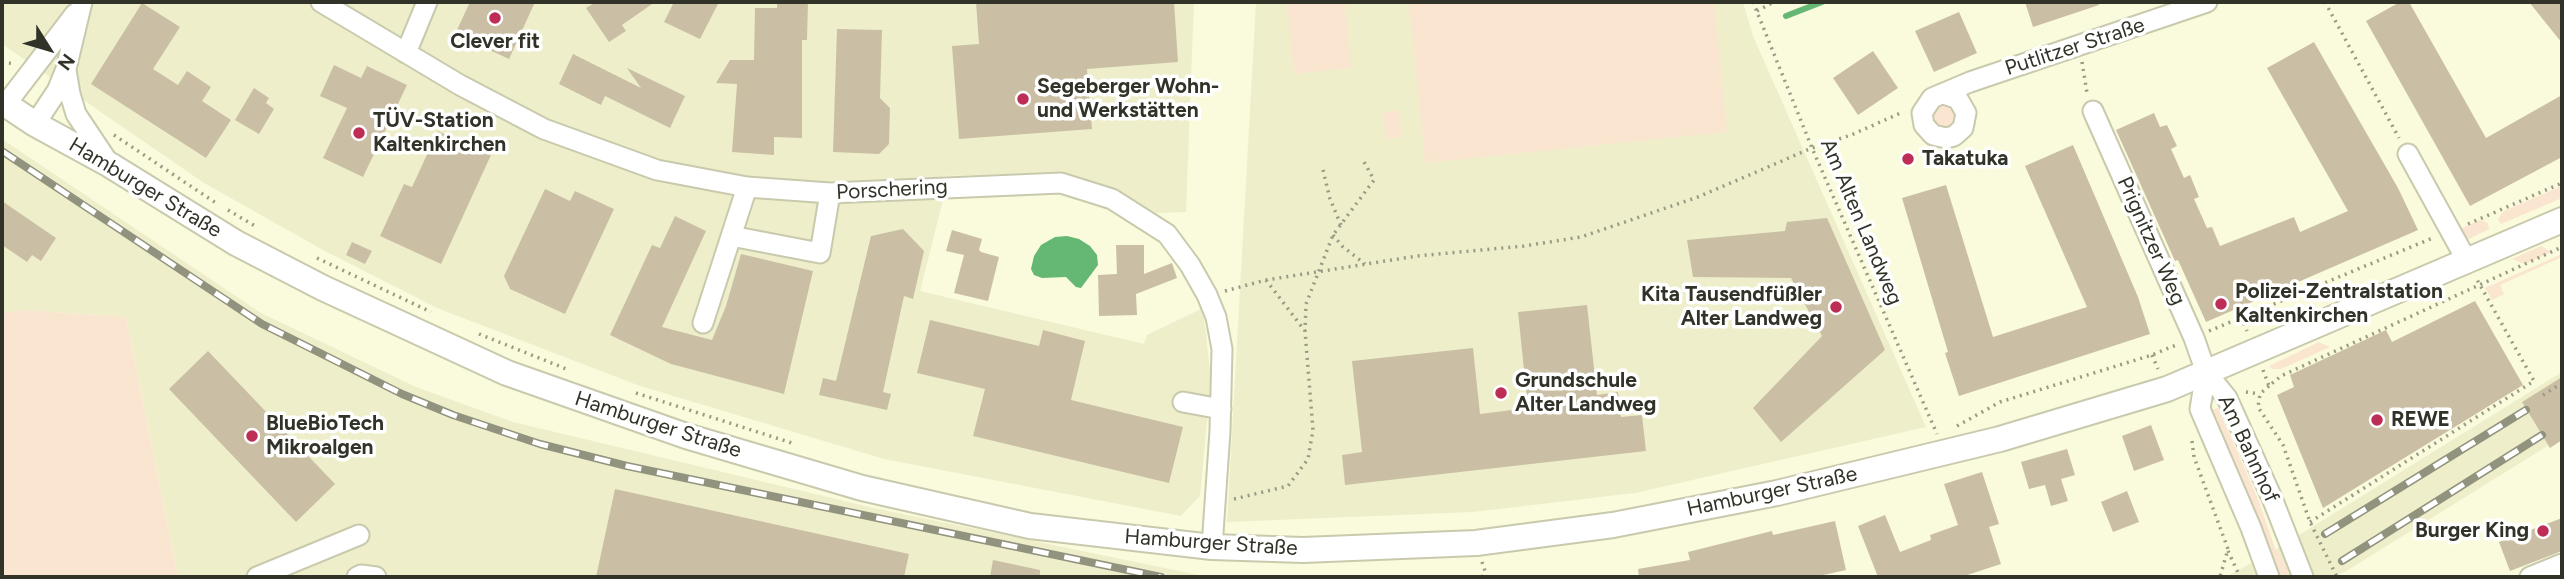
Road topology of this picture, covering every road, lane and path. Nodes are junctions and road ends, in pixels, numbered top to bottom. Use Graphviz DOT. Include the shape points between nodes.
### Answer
graph roads {
  1 [pos="321,2"];
  2 [pos="427,2"];
  3 [pos="1753,2"];
  4 [pos="1774,2"];
  5 [pos="2207,2"];
  6 [pos="2325,2"];
  7 [pos="80,6"];
  8 [pos="1757,11"];
  9 [pos="2085,43"];
  10 [pos="406,53"];
  11 [pos="66,69"];
  12 [pos="1936,98"];
  13 [pos="4,103"];
  14 [pos="2093,111"];
  15 [pos="35,124"];
  16 [pos="112,134"];
  17 [pos="1812,148"];
  18 [pos="2408,154"];
  19 [pos="1363,160"];
  20 [pos="110,165"];
  21 [pos="1323,170"];
  22 [pos="2562,184"];
  23 [pos="747,187"];
  24 [pos="830,193"];
  25 [pos="2562,220"];
  26 [pos="1341,225"];
  27 [pos="259,229"];
  28 [pos="2451,230"];
  29 [pos="1333,235"];
  30 [pos="731,236"];
  31 [pos="2562,247"];
  32 [pos="315,257"];
  33 [pos="2467,261"];
  34 [pos="1366,264"];
  35 [pos="1318,272"];
  36 [pos="1266,280"];
  37 [pos="2480,285"];
  38 [pos="1207,295"];
  39 [pos="438,315"];
  40 [pos="2241,317"];
  41 [pos="703,323"];
  42 [pos="1305,331"];
  43 [pos="475,333"];
  44 [pos="2194,338"];
  45 [pos="2256,352"];
  46 [pos="2152,355"];
  47 [pos="572,371"];
  48 [pos="2206,372"];
  49 [pos="2562,383"];
  50 [pos="2269,386"];
  51 [pos="2166,389"];
  52 [pos="636,393"];
  53 [pos="2543,395"];
  54 [pos="1183,402"];
  55 [pos="1221,409"];
  56 [pos="1938,437"];
  57 [pos="2192,437"];
  58 [pos="1926,439"];
  59 [pos="801,445"];
  60 [pos="2299,488"];
  61 [pos="2291,492"];
  62 [pos="1217,500"];
  63 [pos="2310,522"];
  64 [pos="359,535"];
  65 [pos="2230,537"];
  66 [pos="2224,539"];
  67 [pos="1212,547"];
  68 [pos="2228,549"];
  69 [pos="2562,564"];
  70 [pos="257,577"];
  71 [pos="357,577"];
  72 [pos="376,577"];
  73 [pos="1474,577"];
  74 [pos="1488,577"];
  75 [pos="2220,577"];
  76 [pos="2240,577"];
  77 [pos="2269,577"];
  78 [pos="2303,577"];
  79 [pos="2337,577"];
  80 [pos="2530,577"];
  1 -- 10 [label="street, Porschering"];
  2 -- 10 [label="street"];
  3 -- 8 [label="path, Am Alten Landweg"];
  4 -- 8 [label="path"];
  5 -- 9 [label="street, Putlitzer Straße"];
  6 -- 18 [label="path"];
  7 -- 11 [label="street"];
  7 -- 13 [label="street"];
  8 -- 17 [label="path, Am Alten Landweg"];
  9 -- 12 [label="street, Putlitzer Straße"];
  9 -- 14 [label="path" via="2084,82"];
  10 -- 23 [label="street, Porschering" via="544,129 657,170"];
  11 -- 15 [label="street"];
  11 -- 20 [label="street" via="76,114"];
  12 -- 17 [label="path"];
  13 -- 15 [label="main road, Hamburger Straße"];
  14 -- 44 [label="street, Prignitzer Weg"];
  15 -- 20 [label="main road, Hamburger Straße"];
  16 -- 27 [label="path"];
  17 -- 34 [label="path" via="1698,197 1581,237"];
  17 -- 56 [label="path, Am Alten Landweg"];
  18 -- 28 [label="street"];
  19 -- 26 [label="path" via="1374,180"];
  20 -- 67 [label="main road, Hamburger Straße" via="236,243 323,288 507,373 685,436 862,488 1030,526"];
  21 -- 26 [label="path"];
  22 -- 28 [label="path"];
  23 -- 24 [label="street, Porschering"];
  23 -- 30 [label="street"];
  24 -- 30 [label="street" via="820,253"];
  24 -- 38 [label="street, Porschering" via="1061,183 1111,199 1167,234"];
  25 -- 33 [label="main road, Hamburger Straße"];
  26 -- 29 [label="path"];
  28 -- 33 [label="street"];
  28 -- 40 [label="path"];
  29 -- 34 [label="path"];
  29 -- 35 [label="path"];
  30 -- 41 [label="street"];
  31 -- 37 [label="path"];
  32 -- 39 [label="path"];
  33 -- 37 [label="path"];
  33 -- 45 [label="main road, Hamburger Straße"];
  34 -- 35 [label="path"];
  35 -- 36 [label="path"];
  35 -- 42 [label="path" via="1306,304"];
  36 -- 38 [label="path"];
  36 -- 42 [label="path"];
  37 -- 50 [label="path" via="2281,376"];
  37 -- 63 [label="path" via="2534,381"];
  38 -- 55 [label="street, Porschering" via="1222,349"];
  40 -- 44 [label="path"];
  40 -- 45 [label="path"];
  42 -- 62 [label="path" via="1313,430 1308,459 1288,486"];
  43 -- 47 [label="path"];
  44 -- 46 [label="path"];
  44 -- 48 [label="street, Prignitzer Weg"];
  45 -- 48 [label="main road, Hamburger Straße"];
  45 -- 50 [label="path"];
  46 -- 51 [label="path"];
  46 -- 56 [label="path" via="2000,402"];
  48 -- 51 [label="main road, Hamburger Straße"];
  48 -- 77 [label="street, Am Bahnhof" via="2200,409"];
  48 -- 78 [label="street, Am Bahnhof" via="2227,398"];
  49 -- 53 [label="path"];
  50 -- 60 [label="path" via="2260,394 2258,407 2283,445"];
  51 -- 67 [label="main road, Hamburger Straße" via="1943,453 1777,493 1613,525 1476,543 1303,550"];
  52 -- 59 [label="path"];
  54 -- 55 [label="street"];
  55 -- 62 [label="street, Porschering"];
  56 -- 58 [label="path"];
  57 -- 66 [label="path" via="2194,457"];
  60 -- 61 [label="path"];
  60 -- 63 [label="path"];
  62 -- 67 [label="street, Porschering"];
  63 -- 79 [label="path"];
  64 -- 70 [label="street"];
  65 -- 66 [label="path"];
  66 -- 68 [label="path"];
  68 -- 75 [label="path"];
  68 -- 76 [label="path"];
  69 -- 80 [label="street"];
  71 -- 72 [label="street"];
  73 -- 74 [label="path"];
}
